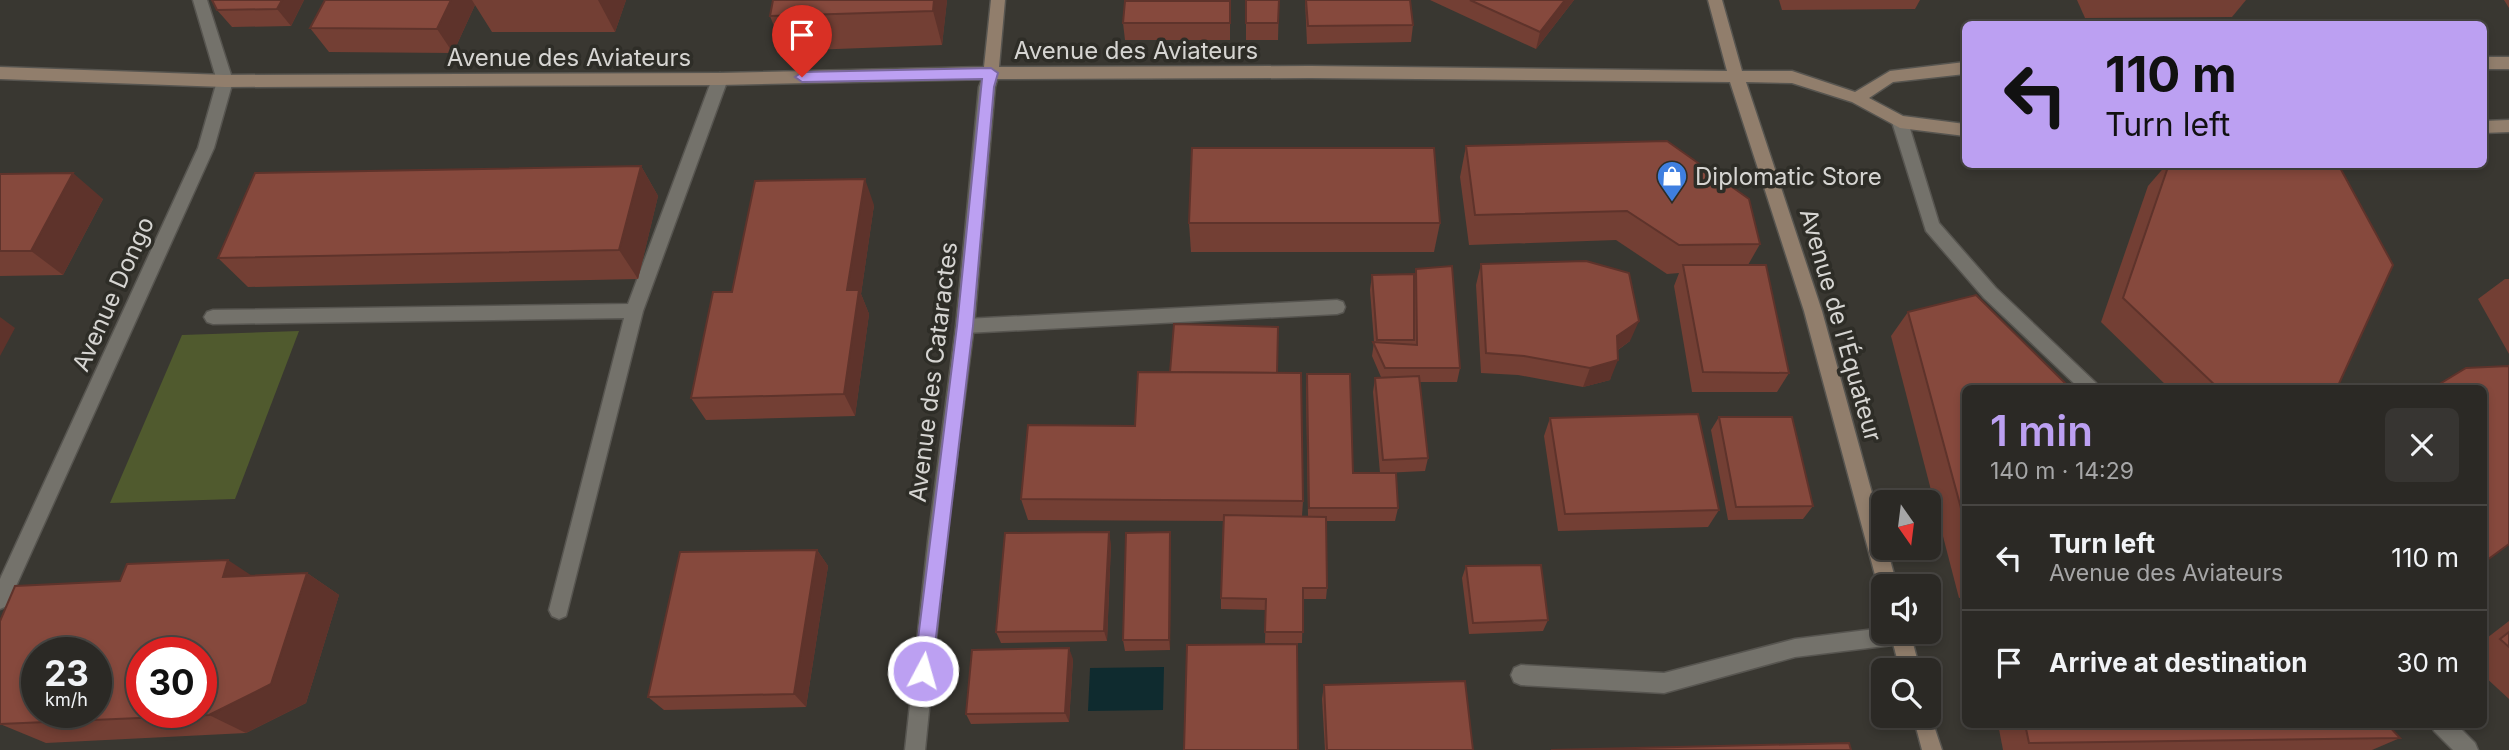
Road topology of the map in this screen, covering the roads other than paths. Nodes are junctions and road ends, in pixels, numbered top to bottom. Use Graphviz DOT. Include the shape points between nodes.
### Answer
graph roads {
  1 [pos="201,0"];
  2 [pos="998,0"];
  3 [pos="1715,0"];
  4 [pos="2487,63"];
  5 [pos="2509,63"];
  6 [pos="1962,68"];
  7 [pos="0,73"];
  8 [pos="33,73"];
  9 [pos="991,73"];
  10 [pos="1736,76"];
  11 [pos="720,79"];
  12 [pos="225,80"];
  13 [pos="0,86"];
  14 [pos="1857,98"];
  15 [pos="1900,122"];
  16 [pos="2509,126"];
  17 [pos="2487,127"];
  18 [pos="1962,130"];
  19 [pos="1337,307"];
  20 [pos="634,311"];
  21 [pos="213,317"];
  22 [pos="965,326"];
  23 [pos="2087,385"];
  24 [pos="1885,574"];
  25 [pos="0,600"];
  26 [pos="559,610"];
  27 [pos="1871,637"];
  28 [pos="1521,675"];
  29 [pos="1926,728"];
  30 [pos="2445,728"];
  31 [pos="915,750"];
  32 [pos="1932,750"];
  33 [pos="2468,750"];
  1 -- 12 [label="street"];
  2 -- 9 [label="street, Avenue des Cataractes"];
  3 -- 10 [label="street, Avenue de l'Équateur"];
  4 -- 5 [label="street"];
  6 -- 14 [label="street" via="1890,77"];
  7 -- 8 [label="street, Avenue des Aviateurs"];
  8 -- 12 [label="street, Avenue des Aviateurs"];
  8 -- 13 [label="street, Avenue des Aviateurs"];
  9 -- 10 [label="street, Avenue des Aviateurs"];
  9 -- 11 [label="street, Avenue des Aviateurs"];
  9 -- 22 [label="street, Avenue des Cataractes"];
  10 -- 14 [label="street, Avenue des Aviateurs" via="1792,77"];
  10 -- 24 [label="street, Avenue de l'Équateur" via="1813,312"];
  11 -- 12 [label="street, Avenue des Aviateurs"];
  11 -- 20 [label="street"];
  12 -- 25 [label="street, Avenue Dongo" via="206,148"];
  14 -- 15 [label="street, Avenue des Aviateurs"];
  15 -- 18 [label="street, Avenue des Aviateurs"];
  15 -- 23 [label="street" via="1932,226 1990,293"];
  16 -- 17 [label="street"];
  19 -- 22 [label="street"];
  20 -- 21 [label="street"];
  20 -- 26 [label="street"];
  22 -- 31 [label="street, Avenue des Cataractes"];
  27 -- 28 [label="street" via="1795,648 1664,684"];
  29 -- 32 [label="street"];
  30 -- 33 [label="street"];
}
